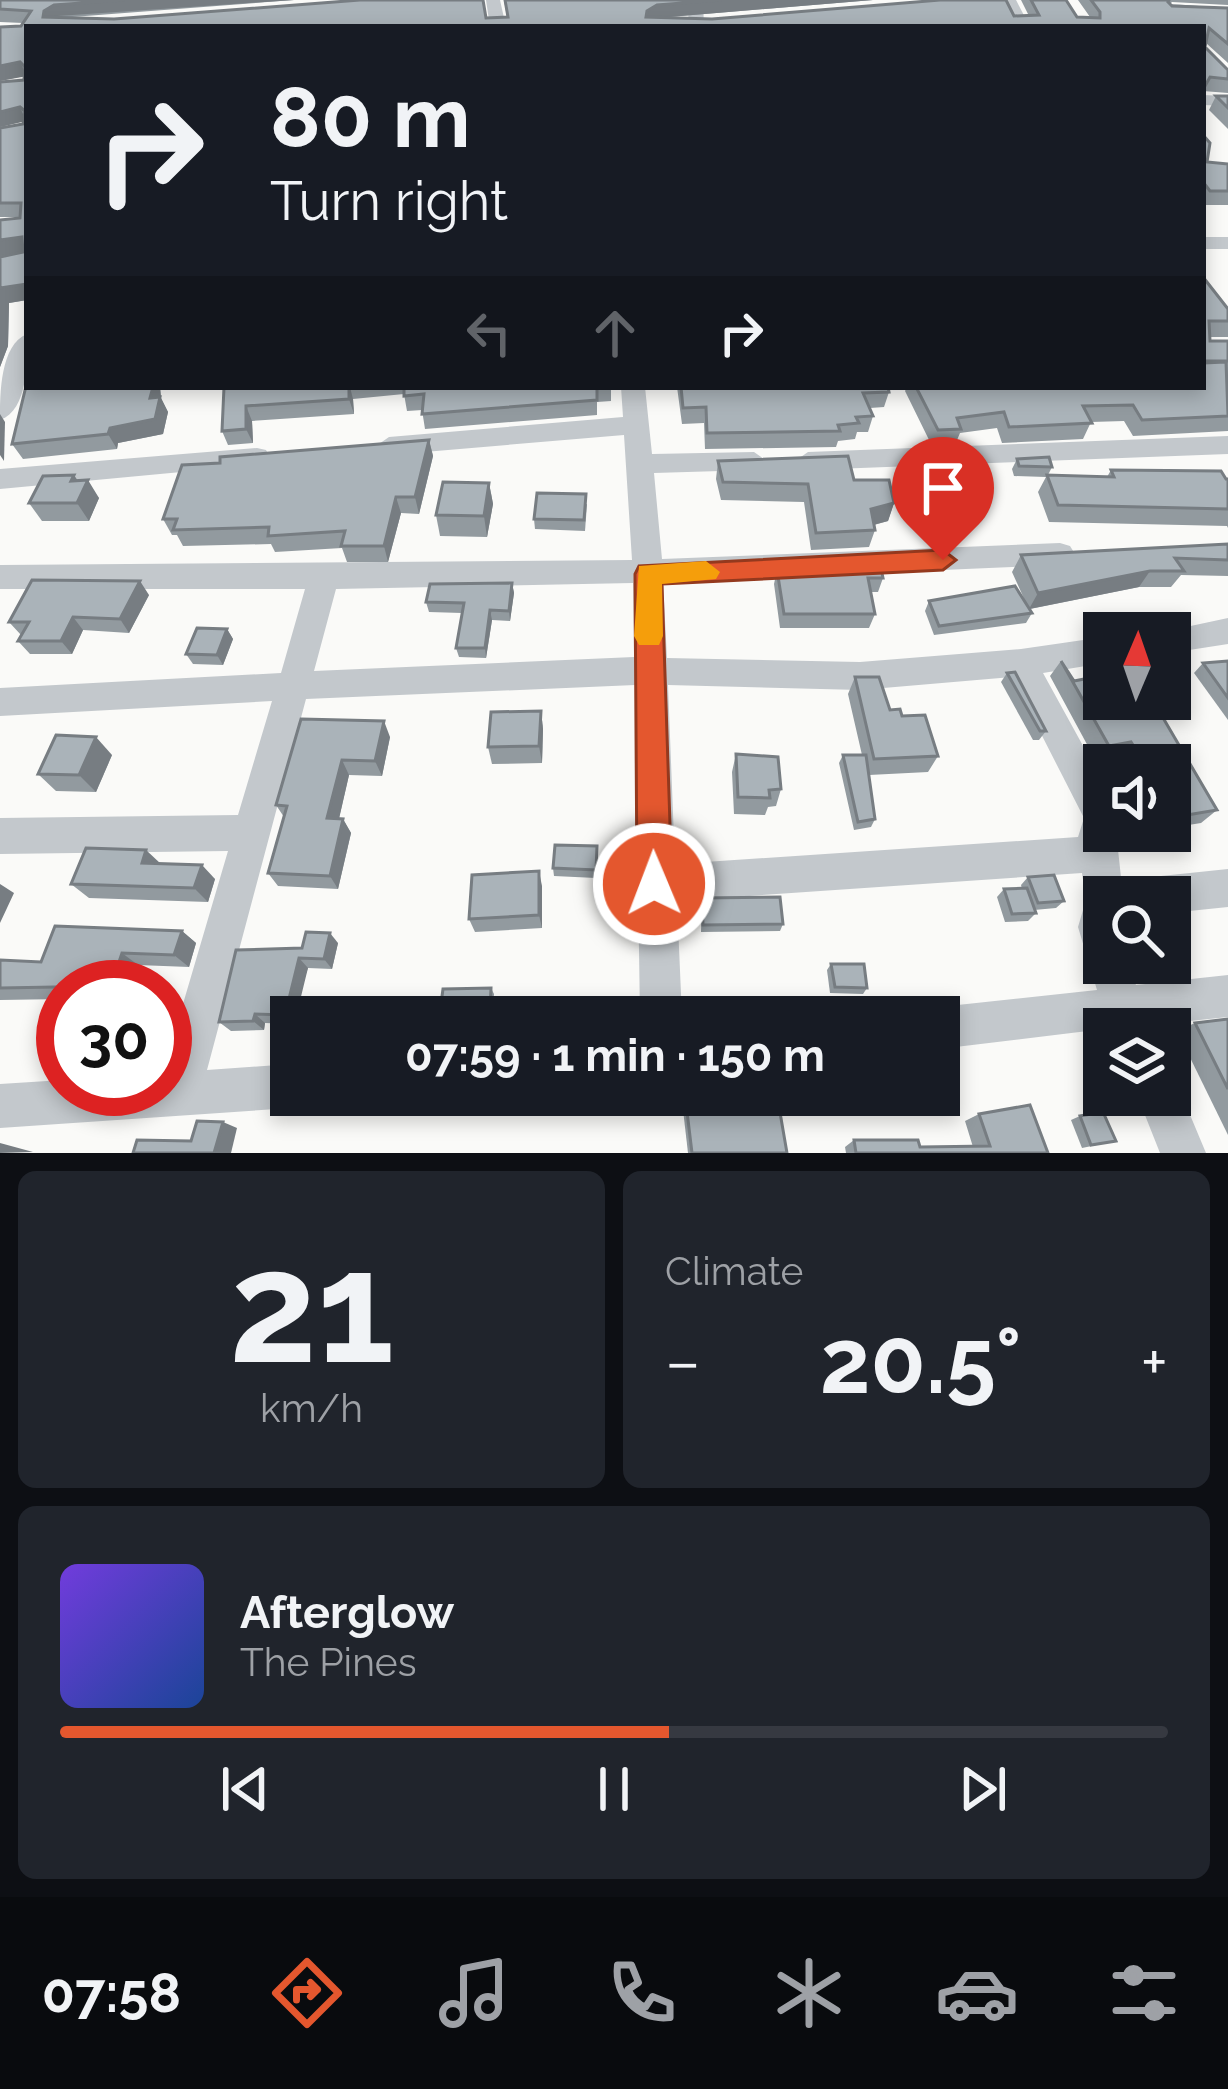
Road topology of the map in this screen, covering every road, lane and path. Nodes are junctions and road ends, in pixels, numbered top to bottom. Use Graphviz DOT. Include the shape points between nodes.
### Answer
graph roads {
  1 [pos="696,0"];
  2 [pos="702,24"];
  3 [pos="21,377"];
  4 [pos="633,390"];
  5 [pos="0,412"];
  6 [pos="637,425"];
  7 [pos="1228,445"];
  8 [pos="354,449"];
  9 [pos="283,455"];
  10 [pos="641,464"];
  11 [pos="0,479"];
  12 [pos="1085,552"];
  13 [pos="648,574"];
  14 [pos="0,577"];
  15 [pos="323,580"];
  16 [pos="1228,632"];
  17 [pos="1191,637"];
  18 [pos="1083,653"];
  19 [pos="1021,663"];
  20 [pos="649,670"];
  21 [pos="291,686"];
  22 [pos="0,702"];
  23 [pos="249,833"];
  24 [pos="0,836"];
  25 [pos="1099,854"];
  26 [pos="1101,876"];
  27 [pos="654,884"];
  28 [pos="1228,888"];
  29 [pos="1191,892"];
  30 [pos="1228,995"];
  31 [pos="660,996"];
  32 [pos="1171,1008"];
  33 [pos="1083,1020"];
  34 [pos="960,1027"];
  35 [pos="192,1043"];
  36 [pos="270,1088"];
  37 [pos="192,1094"];
  38 [pos="36,1104"];
  39 [pos="0,1106"];
  40 [pos="1168,1116"];
  41 [pos="1183,1153"];
  1 -- 2 [label="street"];
  3 -- 5 [label="street"];
  4 -- 6 [label="street"];
  6 -- 8 [label="street"];
  6 -- 10 [label="street"];
  7 -- 10 [label="street"];
  9 -- 11 [label="street"];
  10 -- 13 [label="street"];
  12 -- 13 [label="street"];
  13 -- 15 [label="street"];
  13 -- 20 [label="street"];
  14 -- 15 [label="street"];
  15 -- 21 [label="street"];
  16 -- 17 [label="street"];
  18 -- 19 [label="street"];
  19 -- 20 [label="street" via="860,676"];
  19 -- 25 [label="street" via="1103,818"];
  20 -- 21 [label="street"];
  20 -- 27 [label="street"];
  21 -- 22 [label="street"];
  21 -- 23 [label="street"];
  23 -- 24 [label="street"];
  23 -- 35 [label="street"];
  25 -- 26 [label="street"];
  25 -- 27 [label="street"];
  27 -- 31 [label="street"];
  28 -- 29 [label="street"];
  30 -- 32 [label="street"];
  33 -- 34 [label="street"];
  36 -- 37 [label="street"];
  38 -- 39 [label="street"];
  40 -- 41 [label="street"];
}
